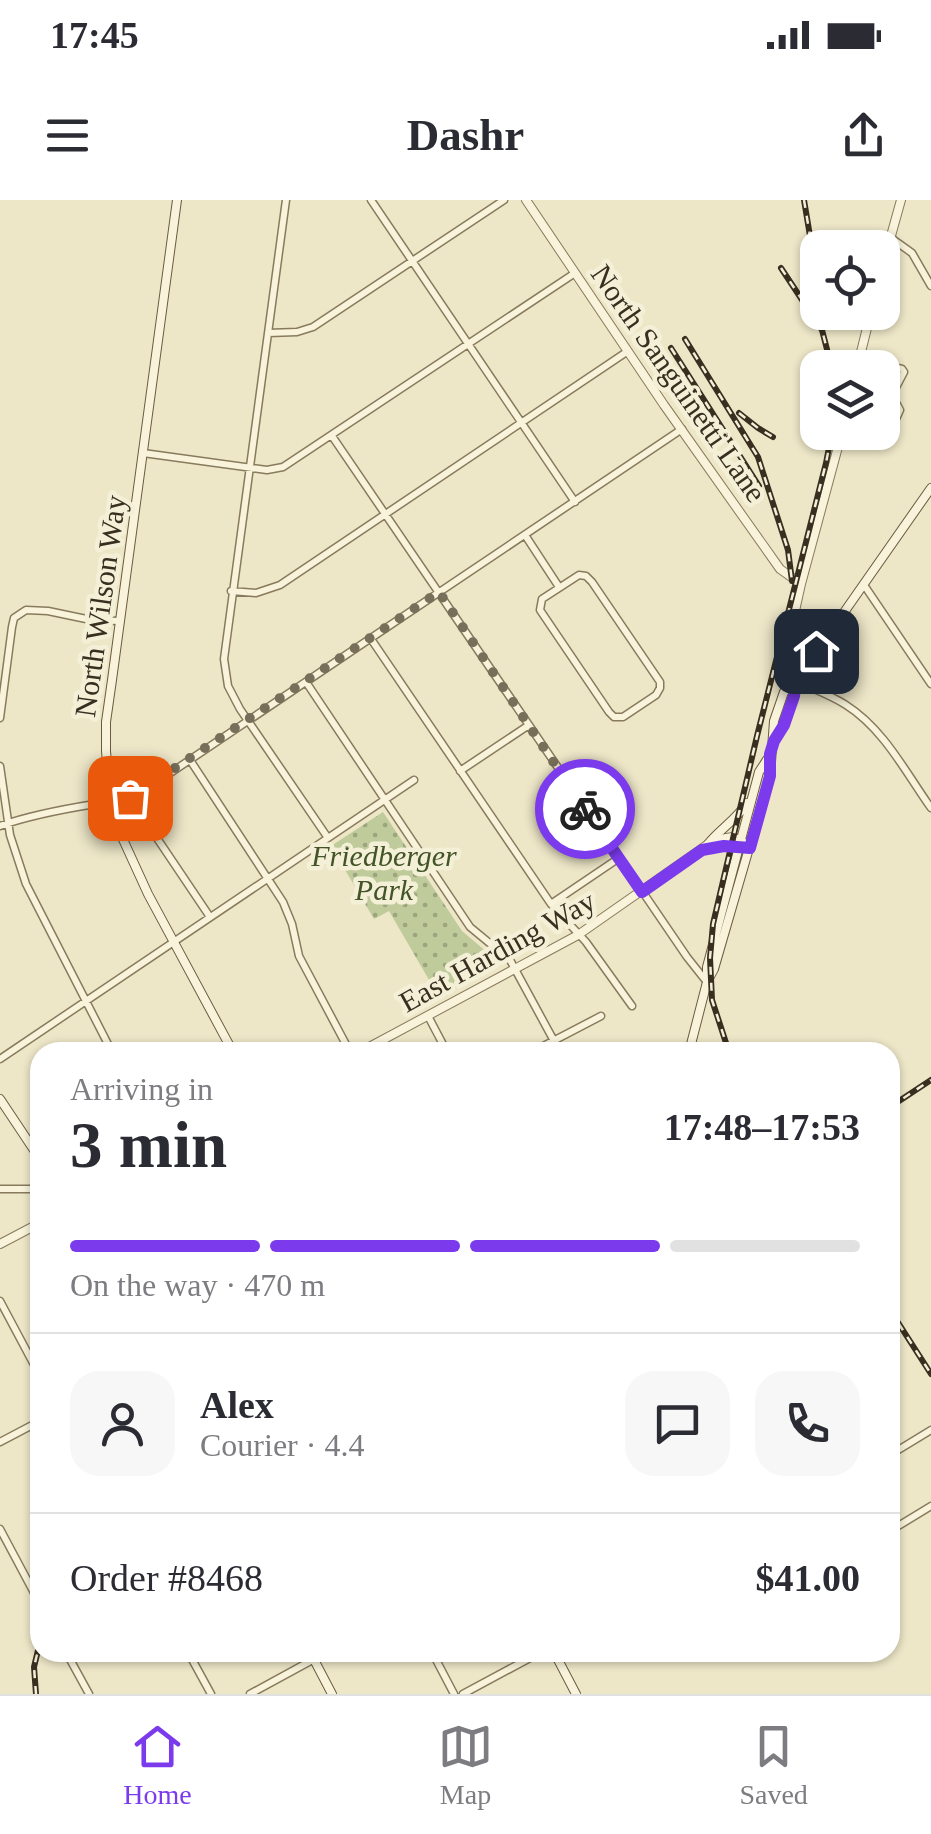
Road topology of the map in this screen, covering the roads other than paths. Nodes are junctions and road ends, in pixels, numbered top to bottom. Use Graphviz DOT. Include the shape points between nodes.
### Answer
graph roads {
  1 [pos="177,200"];
  2 [pos="286,200"];
  3 [pos="371,200"];
  4 [pos="504,200"];
  5 [pos="526,200"];
  6 [pos="901,200"];
  7 [pos="893,230"];
  8 [pos="900,244"];
  9 [pos="412,261"];
  10 [pos="575,272"];
  11 [pos="931,286"];
  12 [pos="268,333"];
  13 [pos="468,345"];
  14 [pos="628,352"];
  15 [pos="521,424"];
  16 [pos="682,429"];
  17 [pos="332,436"];
  18 [pos="837,450"];
  19 [pos="142,454"];
  20 [pos="249,468"];
  21 [pos="931,488"];
  22 [pos="575,502"];
  23 [pos="386,514"];
  24 [pos="525,536"];
  25 [pos="801,584"];
  26 [pos="864,585"];
  27 [pos="559,587"];
  28 [pos="231,591"];
  29 [pos="439,592"];
  30 [pos="120,621"];
  31 [pos="789,635"];
  32 [pos="371,639"];
  33 [pos="816,651"];
  34 [pos="796,681"];
  35 [pos="306,682"];
  36 [pos="931,684"];
  37 [pos="0,718"];
  38 [pos="247,720"];
  39 [pos="529,725"];
  40 [pos="770,754"];
  41 [pos="190,760"];
  42 [pos="0,766"];
  43 [pos="460,772"];
  44 [pos="414,780"];
  45 [pos="752,796"];
  46 [pos="130,798"];
  47 [pos="385,800"];
  48 [pos="112,802"];
  49 [pos="931,808"];
  50 [pos="4,825"];
  51 [pos="328,838"];
  52 [pos="738,843"];
  53 [pos="705,847"];
  54 [pos="750,848"];
  55 [pos="619,858"];
  56 [pos="268,878"];
  57 [pos="642,892"];
  58 [pos="551,904"];
  59 [pos="210,917"];
  60 [pos="578,935"];
  61 [pos="174,941"];
  62 [pos="516,970"];
  63 [pos="707,982"];
  64 [pos="85,1001"];
  65 [pos="632,1006"];
  66 [pos="428,1016"];
  67 [pos="600,1016"];
  68 [pos="554,1041"];
  69 [pos="107,1042"];
  70 [pos="228,1042"];
  71 [pos="345,1042"];
  72 [pos="379,1042"];
  73 [pos="442,1042"];
  74 [pos="692,1042"];
  75 [pos="0,1059"];
  76 [pos="0,1099"];
  77 [pos="30,1144"];
  78 [pos="0,1188"];
  79 [pos="30,1190"];
  80 [pos="30,1228"];
  81 [pos="0,1244"];
  82 [pos="0,1301"];
  83 [pos="30,1357"];
  84 [pos="30,1426"];
  85 [pos="931,1430"];
  86 [pos="0,1442"];
  87 [pos="900,1450"];
  88 [pos="931,1506"];
  89 [pos="900,1526"];
  90 [pos="0,1529"];
  91 [pos="30,1585"];
  92 [pos="71,1662"];
  93 [pos="193,1662"];
  94 [pos="302,1662"];
  95 [pos="315,1662"];
  96 [pos="437,1662"];
  97 [pos="522,1662"];
  98 [pos="559,1662"];
  99 [pos="88,1694"];
  100 [pos="210,1694"];
  101 [pos="250,1694"];
  102 [pos="332,1694"];
  103 [pos="454,1694"];
  104 [pos="463,1694"];
  105 [pos="576,1694"];
  1 -- 19 [label="main road, North Wilson Way"];
  2 -- 12 [label="street"];
  3 -- 9 [label="street"];
  4 -- 9 [label="street"];
  5 -- 10 [label="main road, North Sanguinetti Lane"];
  6 -- 7 [label="main road"];
  8 -- 11 [label="street"];
  9 -- 12 [label="street" via="312,327"];
  9 -- 13 [label="street"];
  10 -- 13 [label="street"];
  10 -- 14 [label="main road, North Sanguinetti Lane"];
  12 -- 20 [label="street"];
  13 -- 15 [label="street"];
  13 -- 17 [label="street"];
  14 -- 15 [label="street"];
  14 -- 16 [label="main road, North Sanguinetti Lane"];
  15 -- 22 [label="street"];
  15 -- 23 [label="street"];
  16 -- 22 [label="street"];
  16 -- 25 [label="main road, North Sanguinetti Lane" via="780,569"];
  17 -- 20 [label="street" via="283,467"];
  17 -- 23 [label="street"];
  18 -- 25 [label="main road"];
  19 -- 20 [label="street"];
  19 -- 30 [label="main road, North Wilson Way"];
  20 -- 28 [label="street"];
  21 -- 26 [label="main road"];
  22 -- 24 [label="street"];
  23 -- 28 [label="street" via="270,590"];
  23 -- 29 [label="street"];
  24 -- 27 [label="street"];
  24 -- 29 [label="street"];
  25 -- 31 [label="main road"];
  26 -- 33 [label="main road"];
  26 -- 36 [label="street"];
  27 -- 27 [label="street" via="542,599 540,610 609,712 620,718 656,695 660,682 592,582 580,575"];
  28 -- 38 [label="street" via="226,677"];
  29 -- 32 [label="street"];
  29 -- 39 [label="street"];
  30 -- 37 [label="street" via="22,611 14,618"];
  30 -- 48 [label="main road, North Wilson Way" via="106,722"];
  31 -- 33 [label="main road" via="797,647"];
  31 -- 34 [label="main road" via="786,666"];
  32 -- 35 [label="street"];
  32 -- 43 [label="street"];
  33 -- 34 [label="main road"];
  34 -- 40 [label="main road" via="784,692"];
  34 -- 49 [label="street" via="863,718"];
  35 -- 38 [label="street"];
  35 -- 47 [label="street"];
  38 -- 41 [label="street"];
  38 -- 51 [label="street"];
  39 -- 43 [label="street"];
  39 -- 55 [label="street"];
  40 -- 45 [label="main road"];
  40 -- 54 [label="main road"];
  41 -- 46 [label="street"];
  41 -- 56 [label="street"];
  42 -- 50 [label="street"];
  43 -- 58 [label="street"];
  44 -- 47 [label="street"];
  45 -- 52 [label="main road"];
  45 -- 53 [label="main road"];
  46 -- 48 [label="street"];
  46 -- 59 [label="street"];
  47 -- 51 [label="street"];
  47 -- 62 [label="street" via="470,927"];
  48 -- 50 [label="street"];
  48 -- 61 [label="main road, North Wilson Way" via="130,856"];
  50 -- 64 [label="street"];
  51 -- 56 [label="street"];
  52 -- 53 [label="main road, East Harding Way" via="721,838"];
  52 -- 54 [label="main road"];
  52 -- 63 [label="main road"];
  53 -- 57 [label="main road, East Harding Way"];
  54 -- 63 [label="main road"];
  55 -- 57 [label="street"];
  55 -- 58 [label="street"];
  56 -- 59 [label="street"];
  56 -- 71 [label="street"];
  57 -- 60 [label="main road, East Harding Way"];
  57 -- 63 [label="street"];
  58 -- 60 [label="street"];
  59 -- 61 [label="street"];
  60 -- 62 [label="main road, East Harding Way"];
  60 -- 65 [label="street"];
  61 -- 64 [label="street"];
  61 -- 70 [label="main road, North Wilson Way"];
  62 -- 66 [label="main road, East Harding Way"];
  62 -- 68 [label="street"];
  63 -- 74 [label="main road"];
  64 -- 69 [label="street"];
  64 -- 75 [label="street"];
  66 -- 72 [label="main road, East Harding Way"];
  66 -- 73 [label="street"];
  67 -- 68 [label="street"];
  76 -- 77 [label="main road"];
  78 -- 79 [label="street"];
  80 -- 81 [label="main road"];
  82 -- 83 [label="street"];
  84 -- 86 [label="street"];
  85 -- 87 [label="street"];
  88 -- 89 [label="street"];
  90 -- 91 [label="street"];
  92 -- 99 [label="street"];
  93 -- 100 [label="street"];
  94 -- 101 [label="street"];
  95 -- 102 [label="main road"];
  96 -- 103 [label="street"];
  97 -- 104 [label="street"];
  98 -- 105 [label="main road"];
}
